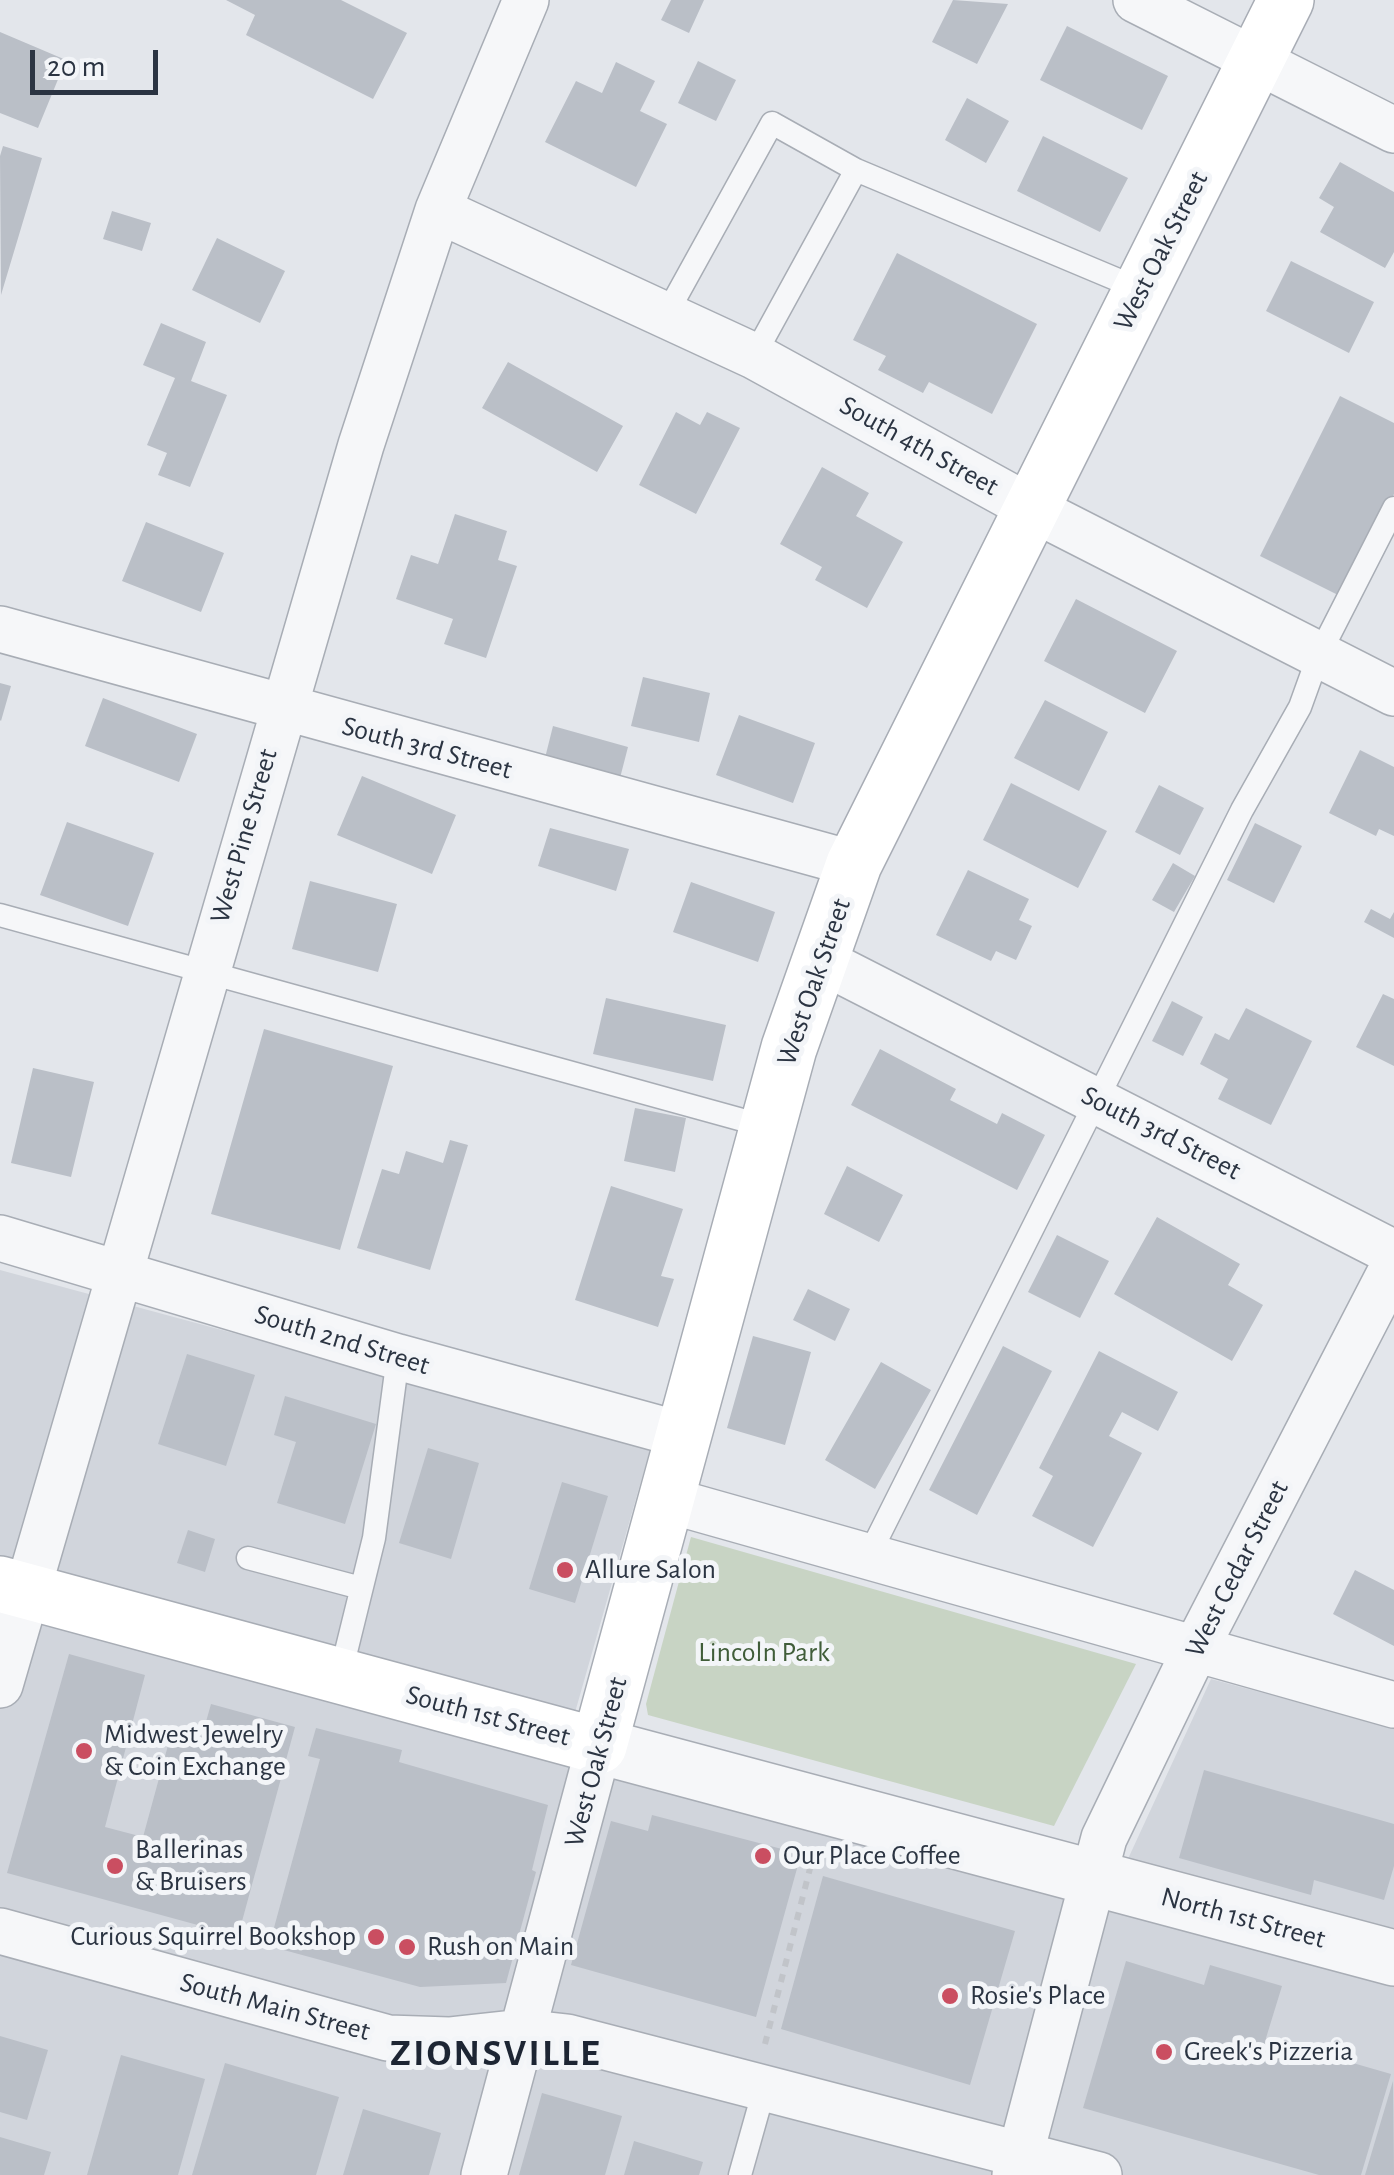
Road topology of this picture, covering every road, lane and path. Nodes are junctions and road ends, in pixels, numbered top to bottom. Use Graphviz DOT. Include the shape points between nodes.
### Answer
graph roads {
  1 [pos="526,0"];
  2 [pos="1136,0"];
  3 [pos="1286,0"];
  4 [pos="1256,60"];
  5 [pos="1394,130"];
  6 [pos="856,170"];
  7 [pos="438,210"];
  8 [pos="1142,290"];
  9 [pos="666,314"];
  10 [pos="754,356"];
  11 [pos="1031,508"];
  12 [pos="1394,508"];
  13 [pos="0,629"];
  14 [pos="1318,657"];
  15 [pos="1394,694"];
  16 [pos="281,709"];
  17 [pos="854,864"];
  18 [pos="0,914"];
  19 [pos="820,960"];
  20 [pos="206,968"];
  21 [pos="1096,1099"];
  22 [pos="768,1128"];
  23 [pos="0,1238"];
  24 [pos="1394,1253"];
  25 [pos="1394,1265"];
  26 [pos="118,1273"];
  27 [pos="398,1358"];
  28 [pos="686,1436"];
  29 [pos="668,1500"];
  30 [pos="868,1557"];
  31 [pos="248,1558"];
  32 [pos="13,1587"];
  33 [pos="361,1588"];
  34 [pos="1195,1650"];
  35 [pos="340,1676"];
  36 [pos="0,1686"];
  37 [pos="1394,1705"];
  38 [pos="599,1746"];
  39 [pos="816,1847"];
  40 [pos="1092,1878"];
  41 [pos="0,1931"];
  42 [pos="1394,1958"];
  43 [pos="522,2032"];
  44 [pos="765,2065"];
  45 [pos="1018,2164"];
  46 [pos="484,2175"];
  47 [pos="740,2175"];
  48 [pos="1100,2175"];
  1 -- 7 [label="street, West Pine Street"];
  2 -- 4 [label="street"];
  3 -- 4 [label="main road, West Oak Street"];
  4 -- 5 [label="street"];
  4 -- 8 [label="main road, West Oak Street"];
  6 -- 8 [label="lane"];
  6 -- 9 [label="lane" via="772,123"];
  6 -- 10 [label="lane"];
  7 -- 9 [label="street, South 4th Street"];
  7 -- 16 [label="street, West Pine Street"];
  8 -- 11 [label="main road, West Oak Street"];
  9 -- 10 [label="street, South 4th Street"];
  10 -- 11 [label="street, South 4th Street"];
  11 -- 14 [label="street, South 4th Street"];
  11 -- 17 [label="main road, West Oak Street"];
  12 -- 14 [label="lane"];
  13 -- 16 [label="street, South 3rd Street"];
  14 -- 15 [label="street, South 4th Street"];
  14 -- 21 [label="lane" via="1292,724"];
  16 -- 17 [label="street, South 3rd Street"];
  16 -- 20 [label="street, West Pine Street"];
  17 -- 19 [label="main road, West Oak Street"];
  18 -- 20 [label="lane"];
  19 -- 21 [label="street, South 3rd Street"];
  19 -- 22 [label="main road, West Oak Street"];
  20 -- 22 [label="lane"];
  20 -- 26 [label="street, West Pine Street"];
  21 -- 24 [label="street, South 3rd Street"];
  21 -- 30 [label="lane"];
  22 -- 28 [label="main road, West Oak Street"];
  23 -- 26 [label="street, South 2nd Street"];
  25 -- 34 [label="street, West Cedar Street"];
  26 -- 27 [label="street, South 2nd Street"];
  26 -- 32 [label="street, West Pine Street"];
  27 -- 28 [label="street, South 2nd Street"];
  27 -- 33 [label="lane"];
  28 -- 29 [label="main road, West Oak Street"];
  29 -- 30 [label="street"];
  29 -- 38 [label="main road, West Oak Street"];
  30 -- 34 [label="street"];
  31 -- 33 [label="lane"];
  32 -- 35 [label="main road, South 1st Street"];
  32 -- 36 [label="street, West Pine Street"];
  33 -- 35 [label="lane"];
  34 -- 37 [label="street"];
  34 -- 40 [label="street, West Cedar Street" via="1104,1838"];
  35 -- 38 [label="main road, South 1st Street"];
  38 -- 40 [label="street, South 1st Street"];
  38 -- 43 [label="street, West Oak Street"];
  39 -- 44 [label="path"];
  40 -- 42 [label="street, North 1st Street"];
  40 -- 45 [label="street, West Cedar Street"];
  41 -- 43 [label="street, South Main Street" via="388,2038"];
  43 -- 44 [label="street, South Main Street"];
  43 -- 46 [label="street, West Oak Street"];
  44 -- 45 [label="street, South Main Street"];
  44 -- 47 [label="lane"];
  45 -- 48 [label="street, South Main Street"];
}
